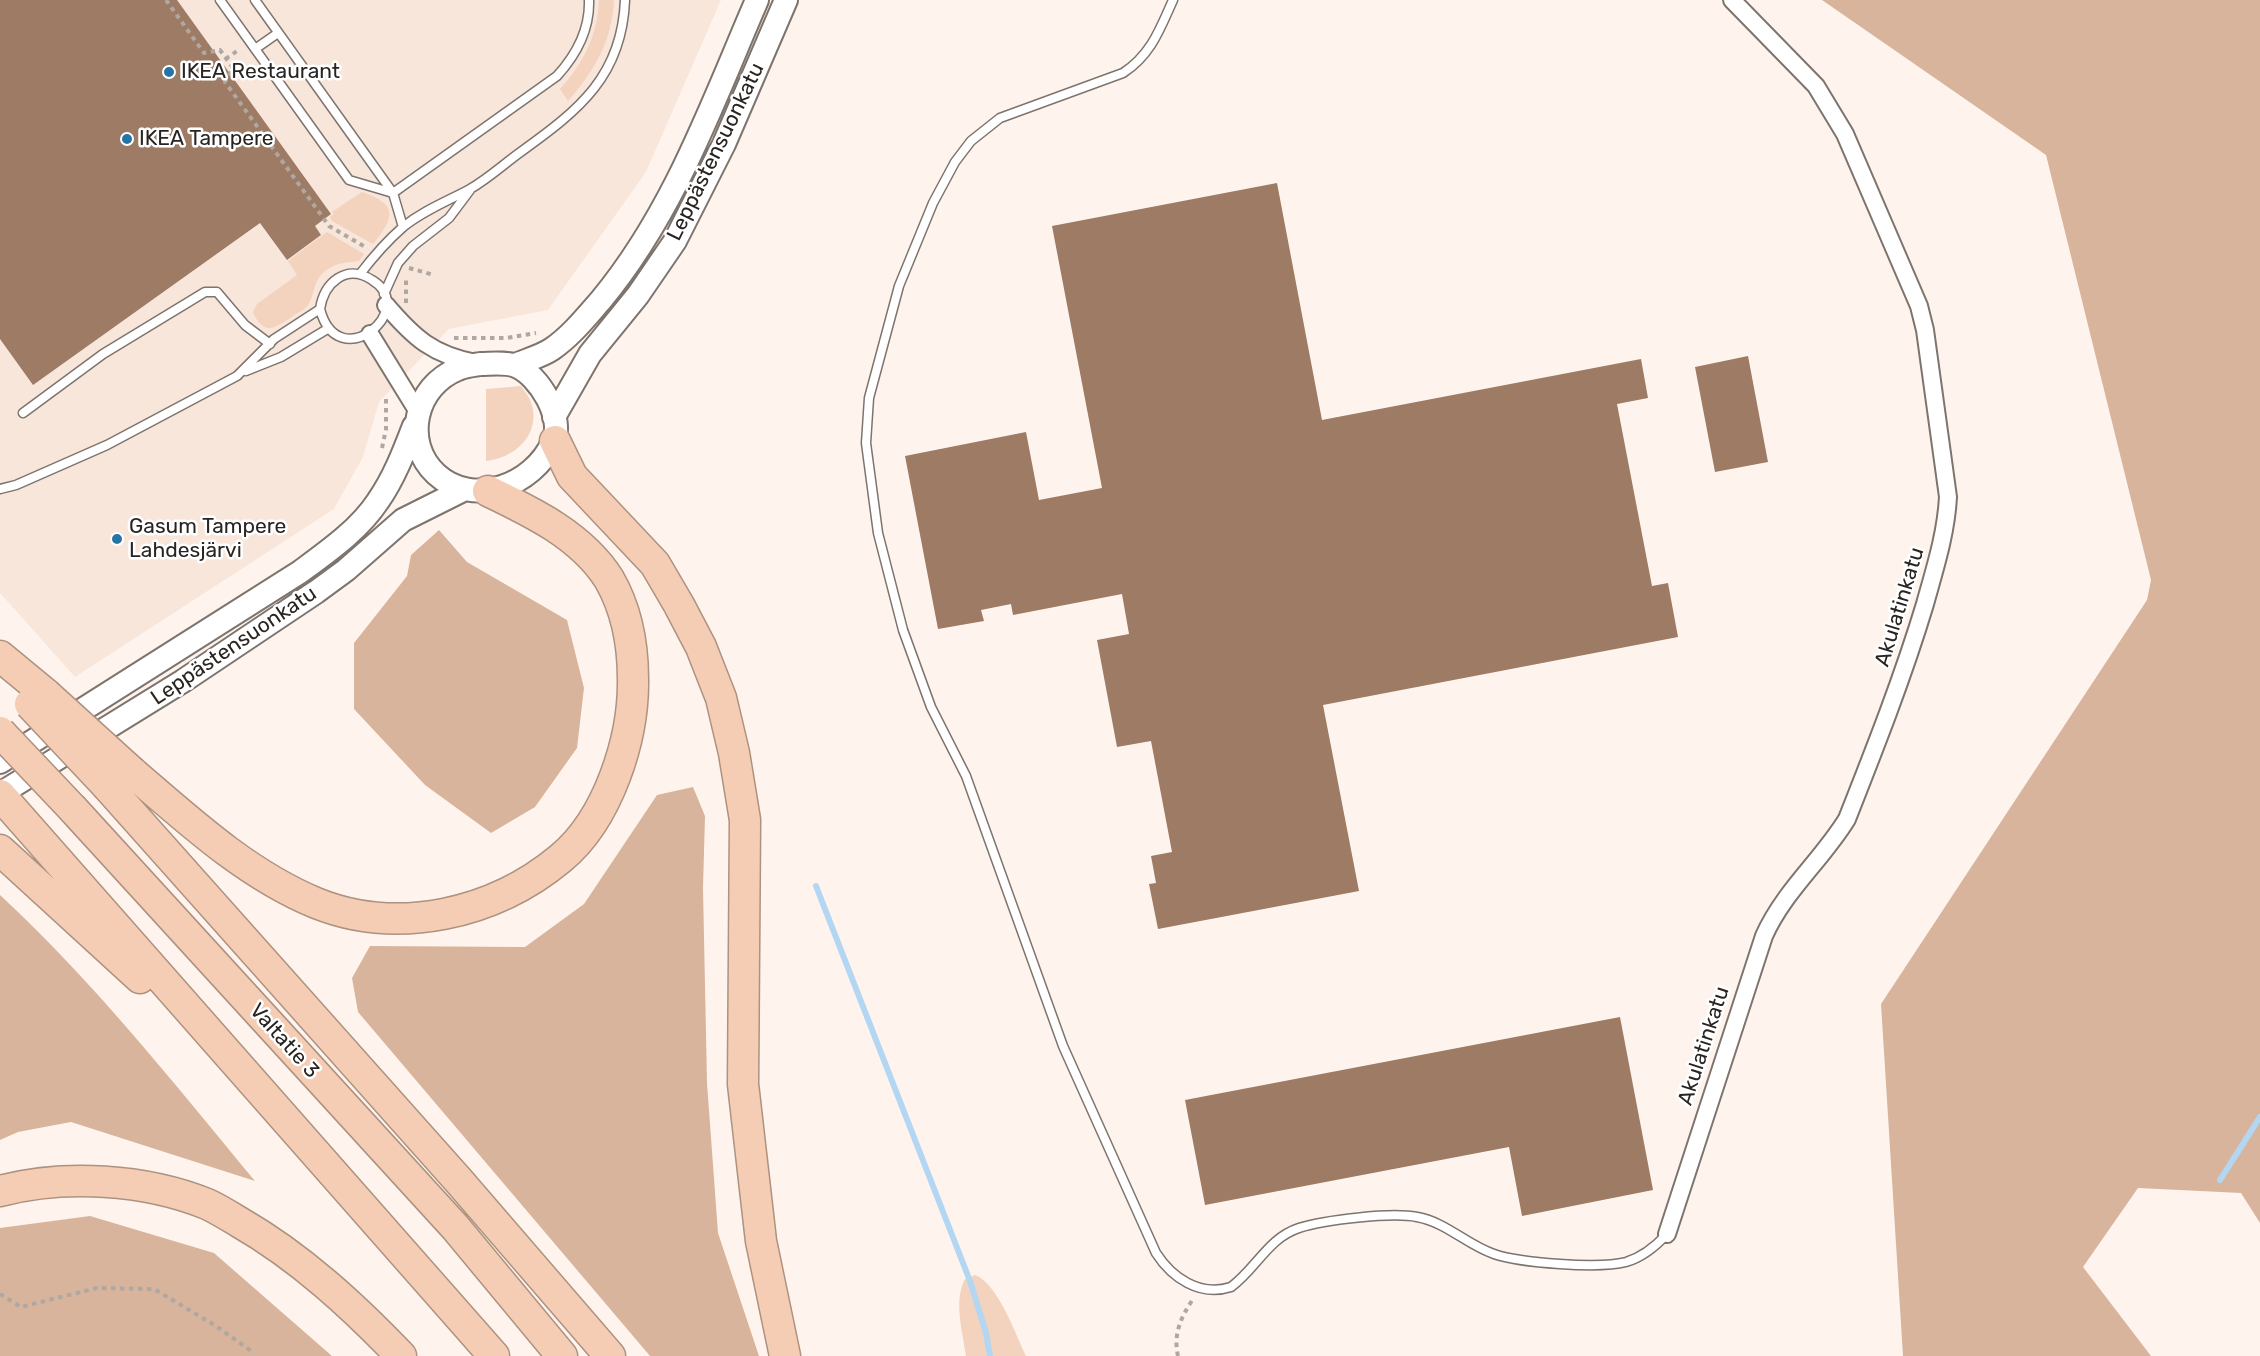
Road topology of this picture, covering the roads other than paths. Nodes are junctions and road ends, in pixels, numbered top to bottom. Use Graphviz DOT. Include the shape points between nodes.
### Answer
graph roads {
  1 [pos="220,0"];
  2 [pos="255,0"];
  3 [pos="589,0"];
  4 [pos="625,0"];
  5 [pos="757,0"];
  6 [pos="786,0"];
  7 [pos="1173,0"];
  8 [pos="1732,0"];
  9 [pos="278,33"];
  10 [pos="255,49"];
  11 [pos="472,188"];
  12 [pos="393,193"];
  13 [pos="404,227"];
  14 [pos="360,274"];
  15 [pos="385,300"];
  16 [pos="320,309"];
  17 [pos="328,328"];
  18 [pos="370,334"];
  19 [pos="270,344"];
  20 [pos="480,364"];
  21 [pos="514,365"];
  22 [pos="243,372"];
  23 [pos="23,413"];
  24 [pos="416,419"];
  25 [pos="554,429"];
  26 [pos="0,489"];
  27 [pos="475,491"];
  28 [pos="0,656"];
  29 [pos="0,672"];
  30 [pos="38,699"];
  31 [pos="0,732"];
  32 [pos="0,762"];
  33 [pos="120,779"];
  34 [pos="0,795"];
  35 [pos="2,851"];
  36 [pos="244,1073"];
  37 [pos="0,1191"];
  38 [pos="1666,1234"];
  39 [pos="401,1356"];
  40 [pos="494,1356"];
  41 [pos="562,1356"];
  42 [pos="610,1356"];
  43 [pos="785,1356"];
  1 -- 10 [label="lane"];
  2 -- 9 [label="lane"];
  3 -- 12 [label="lane" via="586,30 570,62 557,76"];
  4 -- 11 [label="lane" via="624,21 613,60 595,89 567,118"];
  5 -- 21 [label="main road, Leppästensuonkatu" via="685,168 620,277 570,335 551,350"];
  6 -- 25 [label="main road, Leppästensuonkatu" via="724,144 675,241 638,296 590,354"];
  7 -- 38 [label="lane" via="1155,40 1137,64 1123,73 1000,118 971,141 933,203 900,286 869,398 866,443 878,533 903,630 932,707 966,776 1063,1046 1156,1252 1173,1275 1199,1288 1231,1287 1279,1238 1321,1222 1417,1217 1512,1259 1596,1264 1638,1257 1655,1247"];
  8 -- 38 [label="street, Akulatinkatu" via="1828,102 1919,306 1947,486 1947,515 1906,668 1847,819 1784,899 1764,936"];
  9 -- 10 [label="lane"];
  9 -- 12 [label="lane"];
  10 -- 12 [label="lane" via="349,180"];
  11 -- 13 [label="lane"];
  11 -- 15 [label="lane" via="449,218 398,263"];
  12 -- 13 [label="lane"];
  13 -- 14 [label="lane"];
  14 -- 15 [label="lane" via="375,281"];
  14 -- 16 [label="lane" via="345,274 331,282 322,294"];
  15 -- 18 [label="lane" via="379,327"];
  15 -- 20 [label="street" via="419,341 457,360"];
  16 -- 17 [label="lane"];
  16 -- 19 [label="lane"];
  17 -- 18 [label="lane" via="341,337 356,339"];
  17 -- 22 [label="lane" via="281,357"];
  18 -- 24 [label="street"];
  19 -- 22 [label="lane"];
  19 -- 23 [label="lane" via="245,325 217,292 205,292 103,354"];
  20 -- 21 [label="main road"];
  20 -- 24 [label="main road" via="457,369 441,379 426,396"];
  21 -- 25 [label="main road" via="531,375 544,391"];
  22 -- 26 [label="lane" via="107,445"];
  24 -- 27 [label="main road" via="420,452 428,466 443,480"];
  24 -- 32 [label="main road, Leppästensuonkatu" via="398,467 378,503 333,548"];
  25 -- 27 [label="main road" via="543,457 527,473 509,485"];
  25 -- 43 [label="highway" via="572,476 655,564 679,605 721,698 732,742 745,820 743,1084 761,1241"];
  27 -- 33 [label="highway" via="532,512 594,561 608,579 629,630 633,689 625,749 600,805 562,858 533,878 469,909 401,920 343,910 317,903 247,865"];
  27 -- 34 [label="main road, Leppästensuonkatu" via="403,520 316,592"];
  28 -- 30 [label="highway"];
  29 -- 30 [label="highway"];
  30 -- 33 [label="highway, bridge"];
  31 -- 41 [label="highway, Valtatie 3, bridge" via="455,1227"];
  33 -- 42 [label="highway"];
  34 -- 36 [label="highway"];
  35 -- 36 [label="highway"];
  36 -- 40 [label="highway"];
  37 -- 39 [label="highway" via="60,1183 119,1184 160,1190 209,1204 297,1259"];
}
